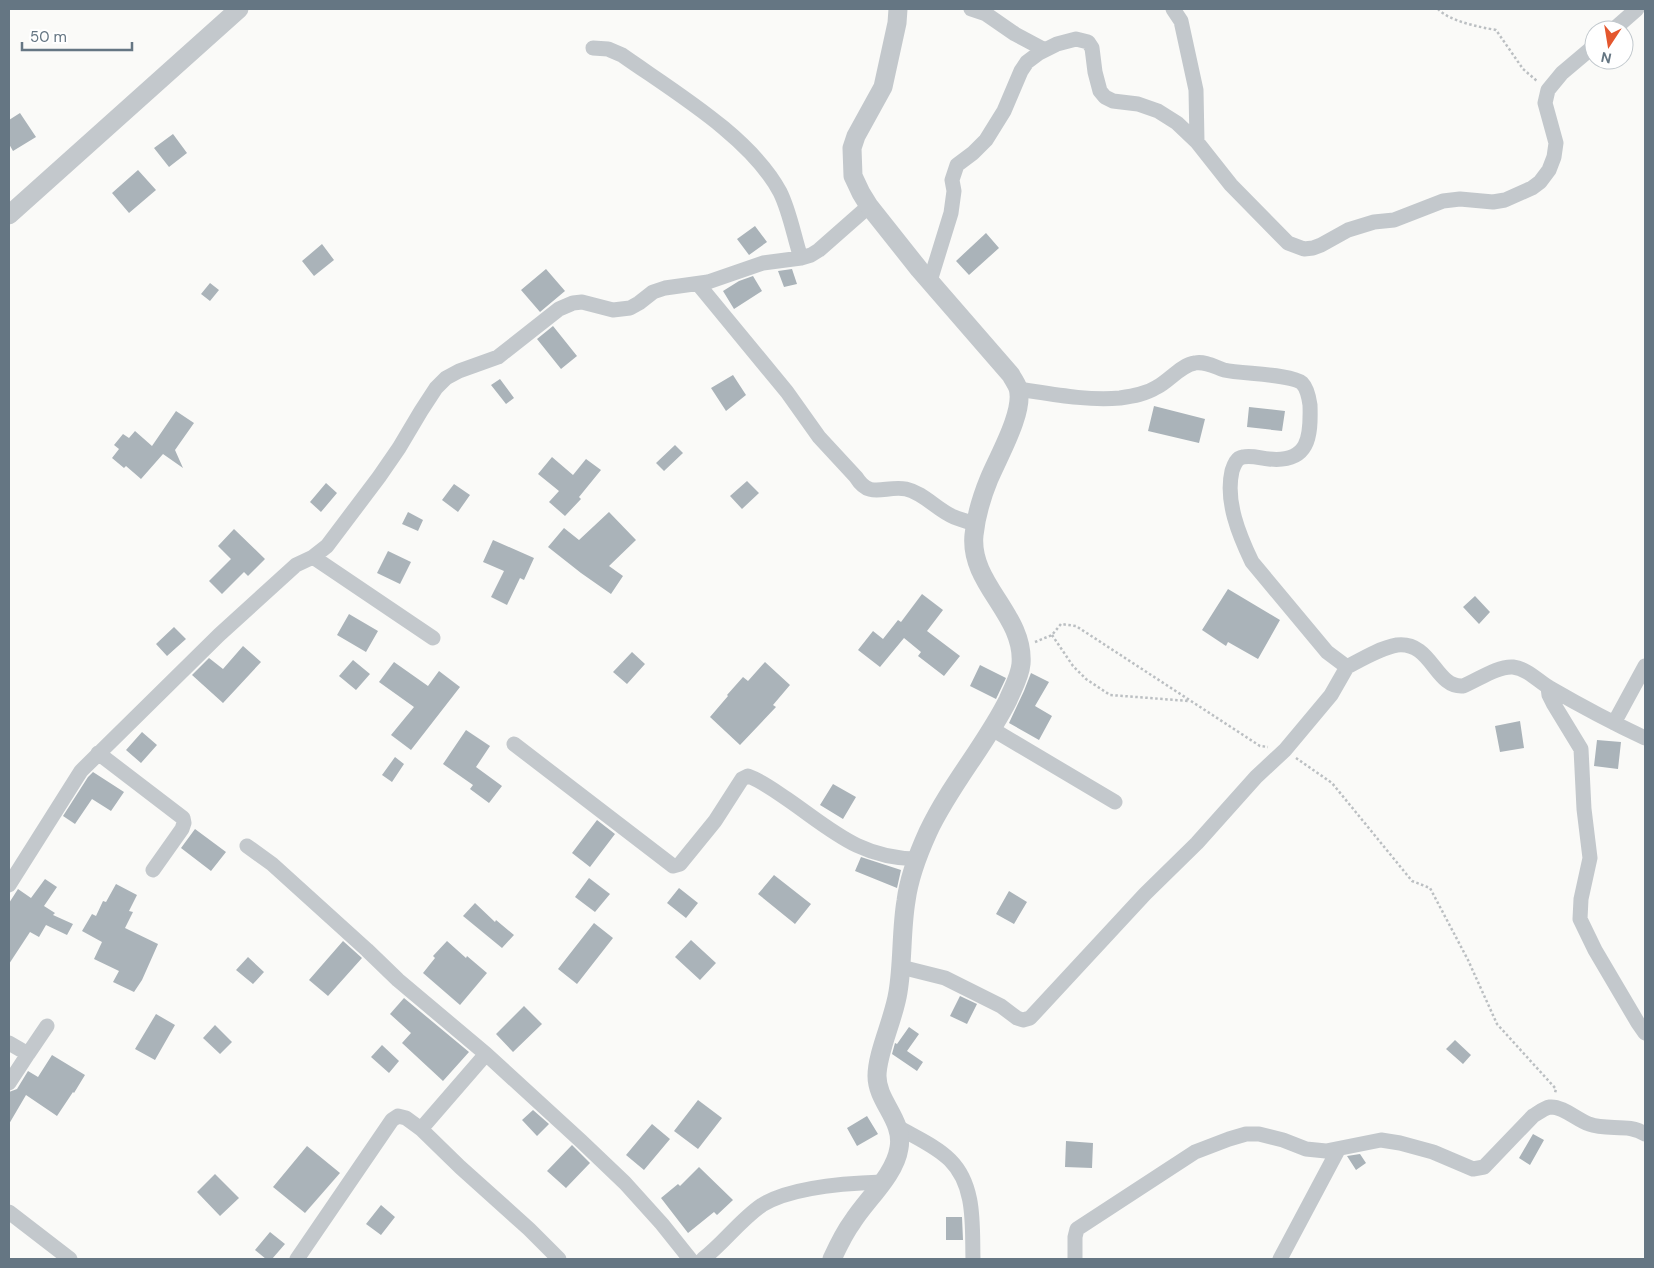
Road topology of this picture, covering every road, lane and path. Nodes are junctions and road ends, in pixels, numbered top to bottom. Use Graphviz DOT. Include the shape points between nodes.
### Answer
graph roads {
  1 [pos="239,9"];
  2 [pos="898,9"];
  3 [pos="971,9"];
  4 [pos="1173,9"];
  5 [pos="1438,9"];
  6 [pos="1637,9"];
  7 [pos="1624,20"];
  8 [pos="594,48"];
  9 [pos="1045,50"];
  10 [pos="1584,54"];
  11 [pos="1548,90"];
  12 [pos="1197,142"];
  13 [pos="869,206"];
  14 [pos="9,215"];
  15 [pos="801,258"];
  16 [pos="930,281"];
  17 [pos="698,284"];
  18 [pos="1018,389"];
  19 [pos="976,524"];
  20 [pos="313,557"];
  21 [pos="1052,635"];
  22 [pos="433,638"];
  23 [pos="1020,648"];
  24 [pos="1645,666"];
  25 [pos="1347,667"];
  26 [pos="1548,687"];
  27 [pos="1190,701"];
  28 [pos="1614,723"];
  29 [pos="992,729"];
  30 [pos="1645,738"];
  31 [pos="514,744"];
  32 [pos="1285,750"];
  33 [pos="98,753"];
  34 [pos="1115,802"];
  35 [pos="247,846"];
  36 [pos="917,859"];
  37 [pos="153,870"];
  38 [pos="9,885"];
  39 [pos="902,967"];
  40 [pos="47,1026"];
  41 [pos="1645,1033"];
  42 [pos="9,1043"];
  43 [pos="28,1054"];
  44 [pos="486,1054"];
  45 [pos="9,1084"];
  46 [pos="1542,1110"];
  47 [pos="898,1127"];
  48 [pos="421,1129"];
  49 [pos="1645,1134"];
  50 [pos="1338,1150"];
  51 [pos="882,1182"];
  52 [pos="9,1212"];
  53 [pos="70,1259"];
  54 [pos="297,1259"];
  55 [pos="559,1259"];
  56 [pos="690,1259"];
  57 [pos="703,1259"];
  58 [pos="832,1259"];
  59 [pos="973,1259"];
  60 [pos="1074,1259"];
  61 [pos="1280,1259"];
  1 -- 14 [label="street"];
  2 -- 13 [label="street" via="883,87 852,148 854,176"];
  3 -- 9 [label="street" via="986,14"];
  4 -- 12 [label="street" via="1181,21 1196,90"];
  5 -- 11 [label="path" via="1473,26 1496,30 1523,70"];
  6 -- 7 [label="street"];
  8 -- 15 [label="street" via="622,55 739,141 771,177 781,194"];
  9 -- 12 [label="street" via="1076,39 1088,42 1100,91 1105,97 1158,110"];
  9 -- 16 [label="street" via="1027,62 1021,71 1004,111 986,140 957,165 952,180 951,213"];
  10 -- 11 [label="street"];
  11 -- 12 [label="street" via="1545,103 1556,143 1554,157 1549,170 1532,188 1493,202 1442,201 1394,220 1348,230 1314,248 1304,249 1288,243 1232,185"];
  13 -- 15 [label="street" via="820,250"];
  13 -- 16 [label="street"];
  15 -- 17 [label="street" via="762,263"];
  16 -- 18 [label="street" via="1011,374"];
  17 -- 19 [label="street" via="860,484 874,491 908,490 953,517"];
  17 -- 20 [label="street" via="658,290 622,310 582,302 568,305 498,357 452,374 436,388 384,470 344,524 327,546"];
  18 -- 19 [label="street" via="1018,405 1010,431 988,480"];
  18 -- 25 [label="street" via="1119,398 1156,388 1195,363 1240,373 1279,376 1302,383 1310,402 1307,443 1301,452 1288,459 1244,456 1238,459 1229,493 1252,562 1327,652"];
  19 -- 23 [label="street" via="974,537 978,562 986,582 1016,631"];
  20 -- 22 [label="street"];
  20 -- 33 [label="street" via="296,565 219,634"];
  21 -- 23 [label="path"];
  21 -- 27 [label="path" via="1073,666 1110,695"];
  21 -- 27 [label="path" via="1061,624 1076,626"];
  23 -- 29 [label="street" via="1018,679"];
  24 -- 28 [label="street"];
  25 -- 26 [label="street" via="1397,645 1410,646 1423,652 1452,685 1463,686 1512,667 1524,670"];
  25 -- 32 [label="street" via="1331,695"];
  26 -- 28 [label="street"];
  26 -- 41 [label="street" via="1549,695 1581,749 1590,858 1580,919"];
  27 -- 32 [label="path" via="1260,746"];
  28 -- 30 [label="street"];
  29 -- 34 [label="street"];
  29 -- 36 [label="street" via="933,823"];
  31 -- 36 [label="street" via="673,866 680,864 715,821 742,779 748,776 854,845 896,858"];
  32 -- 39 [label="street" via="1030,1018 1020,1020 1001,1006 944,978"];
  32 -- 46 [label="path" via="1332,783 1412,881 1430,888 1497,1024 1556,1089"];
  33 -- 37 [label="street" via="183,818 182,829"];
  33 -- 38 [label="street" via="81,771"];
  35 -- 44 [label="street" via="272,864 398,980"];
  36 -- 39 [label="street" via="905,902"];
  39 -- 47 [label="street" via="895,1011 876,1078"];
  40 -- 43 [label="street"];
  42 -- 43 [label="street"];
  43 -- 45 [label="street"];
  44 -- 48 [label="street"];
  44 -- 56 [label="street" via="625,1183"];
  46 -- 49 [label="street" via="1550,1107 1589,1124 1632,1128"];
  46 -- 50 [label="street" via="1484,1168 1479,1169 1468,1168 1433,1152 1381,1140"];
  47 -- 51 [label="street" via="898,1153"];
  47 -- 59 [label="street" via="950,1160 963,1178 972,1210"];
  48 -- 54 [label="street" via="406,1118 394,1117"];
  48 -- 55 [label="street"];
  50 -- 60 [label="street" via="1306,1149 1283,1140 1246,1134 1195,1152 1077,1229"];
  50 -- 61 [label="street"];
  51 -- 57 [label="street" via="842,1184 776,1198 752,1213"];
  51 -- 58 [label="street" via="852,1222"];
  52 -- 53 [label="street"];
}
